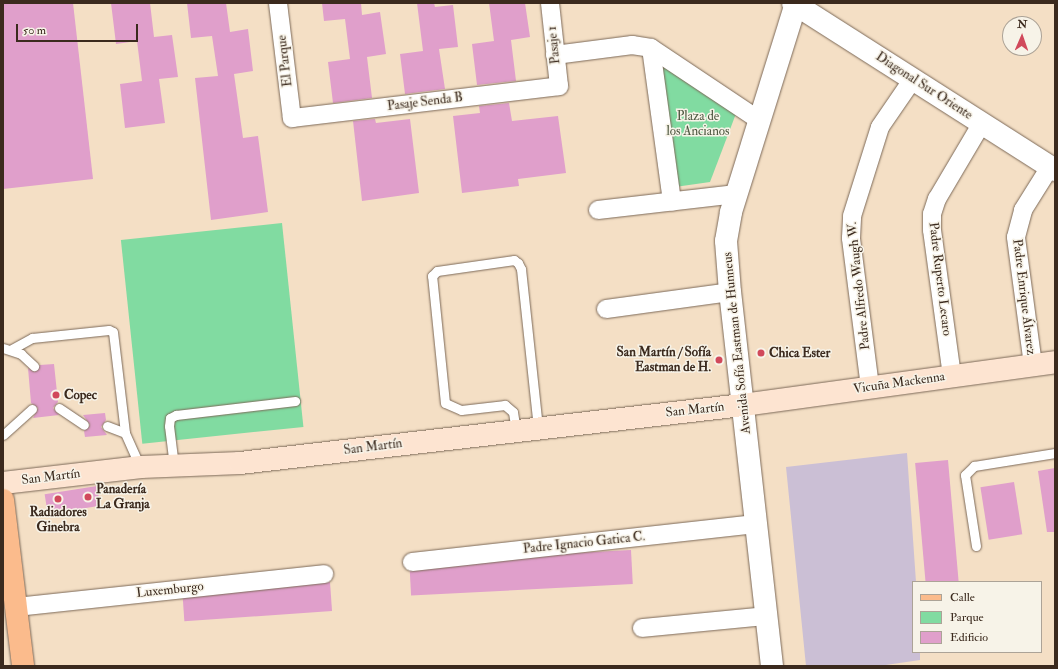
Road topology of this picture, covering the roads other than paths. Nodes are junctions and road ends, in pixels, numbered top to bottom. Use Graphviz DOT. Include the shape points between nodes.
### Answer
graph roads {
  1 [pos="278,3"];
  2 [pos="550,3"];
  3 [pos="795,3"];
  4 [pos="651,48"];
  5 [pos="555,55"];
  6 [pos="913,79"];
  7 [pos="559,86"];
  8 [pos="292,118"];
  9 [pos="759,120"];
  10 [pos="982,124"];
  11 [pos="1053,169"];
  12 [pos="736,194"];
  13 [pos="672,202"];
  14 [pos="598,210"];
  15 [pos="730,292"];
  16 [pos="606,309"];
  17 [pos="7,349"];
  18 [pos="1055,362"];
  19 [pos="1033,365"];
  20 [pos="34,366"];
  21 [pos="952,376"];
  22 [pos="870,387"];
  23 [pos="295,401"];
  24 [pos="743,405"];
  25 [pos="59,408"];
  26 [pos="32,409"];
  27 [pos="84,425"];
  28 [pos="107,426"];
  29 [pos="538,428"];
  30 [pos="516,431"];
  31 [pos="125,433"];
  32 [pos="3,435"];
  33 [pos="1055,453"];
  34 [pos="174,466"];
  35 [pos="141,467"];
  36 [pos="3,483"];
  37 [pos="3,500"];
  38 [pos="756,524"];
  39 [pos="976,546"];
  40 [pos="412,562"];
  41 [pos="324,574"];
  42 [pos="16,607"];
  43 [pos="766,616"];
  44 [pos="642,628"];
  45 [pos="17,659"];
  46 [pos="772,666"];
  1 -- 8 [label="street, El Parque"];
  2 -- 5 [label="street, Pasaje 1"];
  3 -- 6 [label="street, Diagonal Sur Oriente"];
  3 -- 9 [label="street, Avenida Sofía Eastman de Hunneus"];
  4 -- 5 [label="street" via="632,45"];
  4 -- 9 [label="street"];
  4 -- 13 [label="street"];
  5 -- 7 [label="street, Pasaje 1"];
  6 -- 10 [label="street, Diagonal Sur Oriente"];
  6 -- 22 [label="street, Padre Alfredo Waugh W." via="880,127 852,216 851,238"];
  7 -- 8 [label="street, Pasaje Senda B"];
  9 -- 12 [label="street, Avenida Sofía Eastman de Hunneus"];
  10 -- 11 [label="street, Diagonal Sur Oriente"];
  10 -- 21 [label="street, Padre Ruperto Lecaro" via="937,199 932,214"];
  11 -- 19 [label="street, Padre Enrique Álvarez" via="1023,210 1016,237"];
  12 -- 13 [label="street"];
  12 -- 15 [label="street, Avenida Sofía Eastman de Hunneus" via="726,241"];
  13 -- 14 [label="street"];
  15 -- 16 [label="street"];
  15 -- 24 [label="street, Avenida Sofía Eastman de Hunneus"];
  17 -- 20 [label="lane" via="27,358"];
  17 -- 31 [label="lane" via="32,338 113,332"];
  18 -- 19 [label="main road, Vicuña Mackenna"];
  19 -- 21 [label="main road, Vicuña Mackenna"];
  21 -- 22 [label="main road, Vicuña Mackenna"];
  22 -- 24 [label="main road, Vicuña Mackenna"];
  23 -- 34 [label="lane" via="176,414 170,418 169,426"];
  24 -- 29 [label="main road, San Martín"];
  24 -- 38 [label="street, Avenida Sofía Eastman de Hunneus"];
  25 -- 27 [label="lane"];
  26 -- 32 [label="lane"];
  28 -- 31 [label="lane"];
  29 -- 30 [label="main road, San Martín"];
  29 -- 30 [label="lane" via="521,269 518,263 514,260 437,271 432,276 445,403 461,410 505,405 513,412"];
  30 -- 34 [label="main road, San Martín" via="240,463"];
  31 -- 35 [label="lane"];
  33 -- 39 [label="lane" via="974,466 965,475"];
  34 -- 35 [label="main road, San Martín"];
  35 -- 36 [label="main road, San Martín"];
  37 -- 42 [label="main road"];
  38 -- 40 [label="street, Padre Ignacio Gatica C."];
  38 -- 43 [label="street, Avenida Sofía Eastman de Hunneus"];
  41 -- 42 [label="street, Luxemburgo"];
  42 -- 45 [label="main road"];
  43 -- 44 [label="street"];
  43 -- 46 [label="street, Avenida Sofía Eastman de Hunneus"];
}
